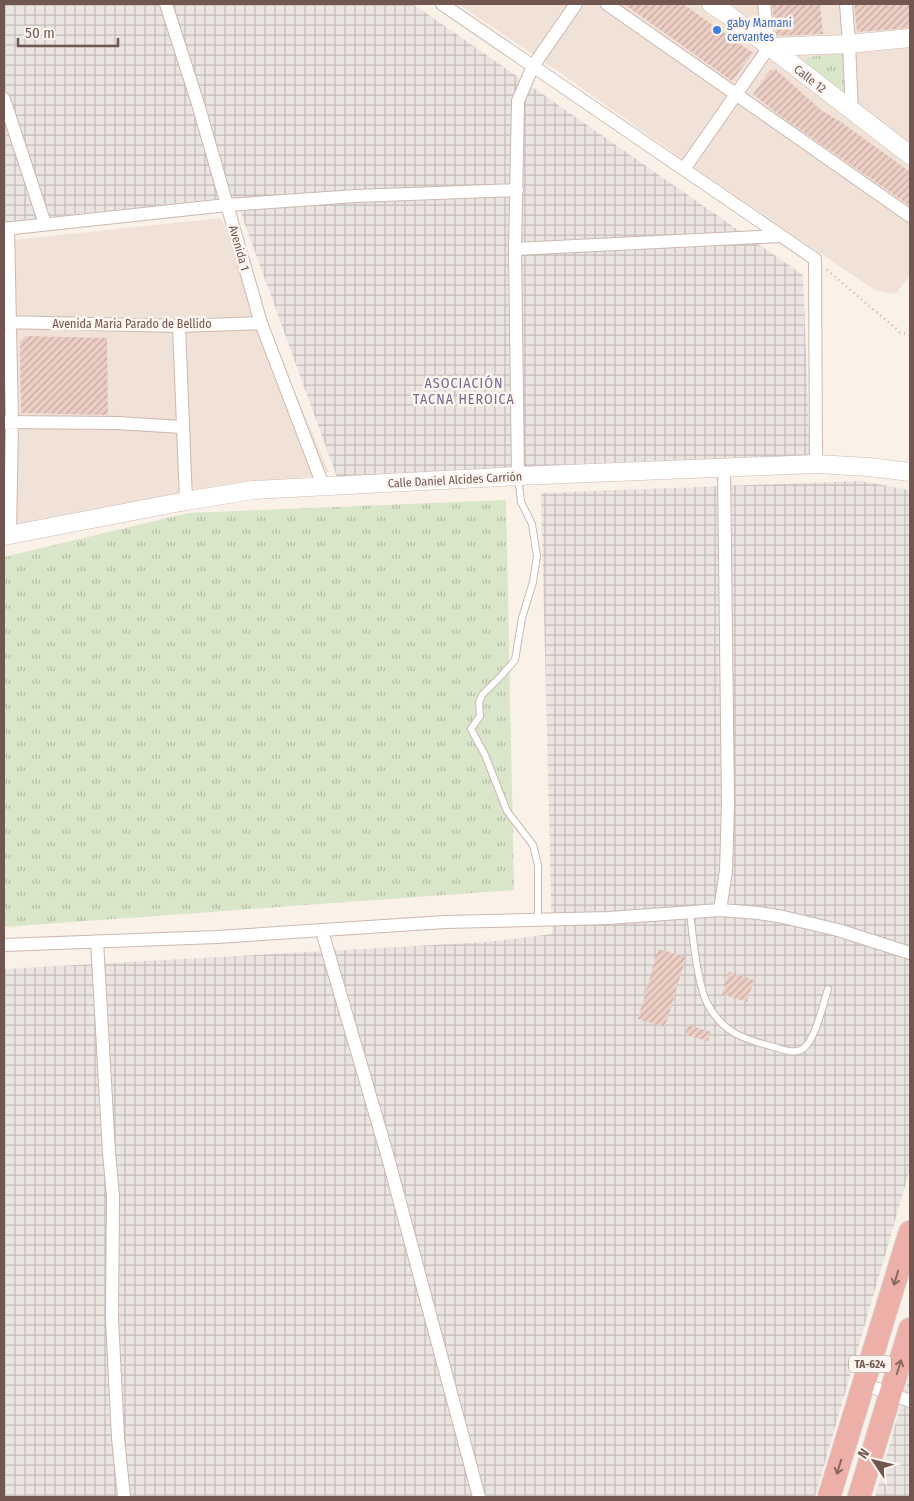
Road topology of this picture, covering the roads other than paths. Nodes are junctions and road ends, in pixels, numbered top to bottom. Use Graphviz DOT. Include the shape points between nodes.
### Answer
graph roads {
  1 [pos="166,4"];
  2 [pos="442,4"];
  3 [pos="576,4"];
  4 [pos="608,4"];
  5 [pos="711,4"];
  6 [pos="764,4"];
  7 [pos="846,4"];
  8 [pos="910,38"];
  9 [pos="850,44"];
  10 [pos="769,47"];
  11 [pos="533,66"];
  12 [pos="736,95"];
  13 [pos="4,99"];
  14 [pos="852,112"];
  15 [pos="910,155"];
  16 [pos="684,170"];
  17 [pos="517,190"];
  18 [pos="227,205"];
  19 [pos="910,216"];
  20 [pos="45,224"];
  21 [pos="6,228"];
  22 [pos="780,236"];
  23 [pos="516,249"];
  24 [pos="7,322"];
  25 [pos="261,323"];
  26 [pos="179,326"];
  27 [pos="8,422"];
  28 [pos="182,427"];
  29 [pos="816,464"];
  30 [pos="724,469"];
  31 [pos="910,472"];
  32 [pos="518,476"];
  33 [pos="324,488"];
  34 [pos="186,501"];
  35 [pos="7,535"];
  36 [pos="720,910"];
  37 [pos="690,913"];
  38 [pos="538,920"];
  39 [pos="322,931"];
  40 [pos="97,941"];
  41 [pos="4,945"];
  42 [pos="910,953"];
  43 [pos="828,989"];
  44 [pos="910,1232"];
  45 [pos="910,1329"];
  46 [pos="864,1384"];
  47 [pos="900,1398"];
  48 [pos="124,1497"];
  49 [pos="479,1497"];
  50 [pos="829,1497"];
  51 [pos="859,1497"];
  1 -- 18 [label="street, Avenida 1"];
  2 -- 11 [label="street"];
  3 -- 11 [label="street"];
  4 -- 12 [label="street"];
  5 -- 10 [label="street, Calle 12"];
  6 -- 10 [label="street"];
  7 -- 9 [label="street"];
  8 -- 9 [label="street"];
  9 -- 10 [label="street"];
  9 -- 14 [label="street"];
  10 -- 12 [label="street"];
  10 -- 14 [label="street, Calle 12"];
  11 -- 16 [label="street"];
  11 -- 17 [label="street" via="518,101"];
  12 -- 16 [label="street"];
  12 -- 19 [label="street"];
  13 -- 20 [label="street"];
  14 -- 15 [label="street, Calle 12"];
  16 -- 22 [label="street"];
  17 -- 18 [label="street"];
  17 -- 23 [label="street"];
  18 -- 20 [label="street"];
  18 -- 25 [label="street, Avenida 1"];
  20 -- 21 [label="street"];
  21 -- 24 [label="street"];
  22 -- 23 [label="street"];
  22 -- 29 [label="street" via="815,259"];
  23 -- 32 [label="street"];
  24 -- 26 [label="street, Avenida Maria Parado de Bellido"];
  24 -- 27 [label="street"];
  25 -- 26 [label="street, Avenida Maria Parado de Bellido"];
  25 -- 33 [label="street, Avenida 1"];
  26 -- 28 [label="street"];
  27 -- 28 [label="street"];
  27 -- 35 [label="street"];
  28 -- 34 [label="street"];
  29 -- 30 [label="street, Calle Daniel Alcides Carrión"];
  29 -- 31 [label="street, Calle Daniel Alcides Carrión"];
  30 -- 32 [label="street, Calle Daniel Alcides Carrión"];
  30 -- 36 [label="street" via="728,804 726,871"];
  32 -- 33 [label="street, Calle Daniel Alcides Carrión"];
  32 -- 38 [label="lane" via="521,502 532,524 537,556 533,582 522,618 515,660 482,695 480,716 471,730 485,754 507,811 533,845 538,865"];
  33 -- 34 [label="street, Calle Daniel Alcides Carrión" via="253,490"];
  34 -- 35 [label="street, Calle Daniel Alcides Carrión"];
  36 -- 37 [label="street"];
  36 -- 42 [label="street" via="783,916"];
  37 -- 38 [label="street"];
  37 -- 43 [label="lane" via="706,1001 718,1020 731,1032 746,1040 790,1052 800,1051 810,1041"];
  38 -- 39 [label="street" via="401,924"];
  39 -- 40 [label="street"];
  39 -- 49 [label="street"];
  40 -- 41 [label="street"];
  40 -- 48 [label="street" via="113,1196 112,1318"];
  44 -- 46 [label="highway, TA-624, one-way"];
  47 -- 45 [label="highway, TA-624, one-way"];
  46 -- 47 [label="street"];
  46 -- 50 [label="highway, TA-624, one-way"];
  47 -- 51 [label="highway, TA-624"];
}
